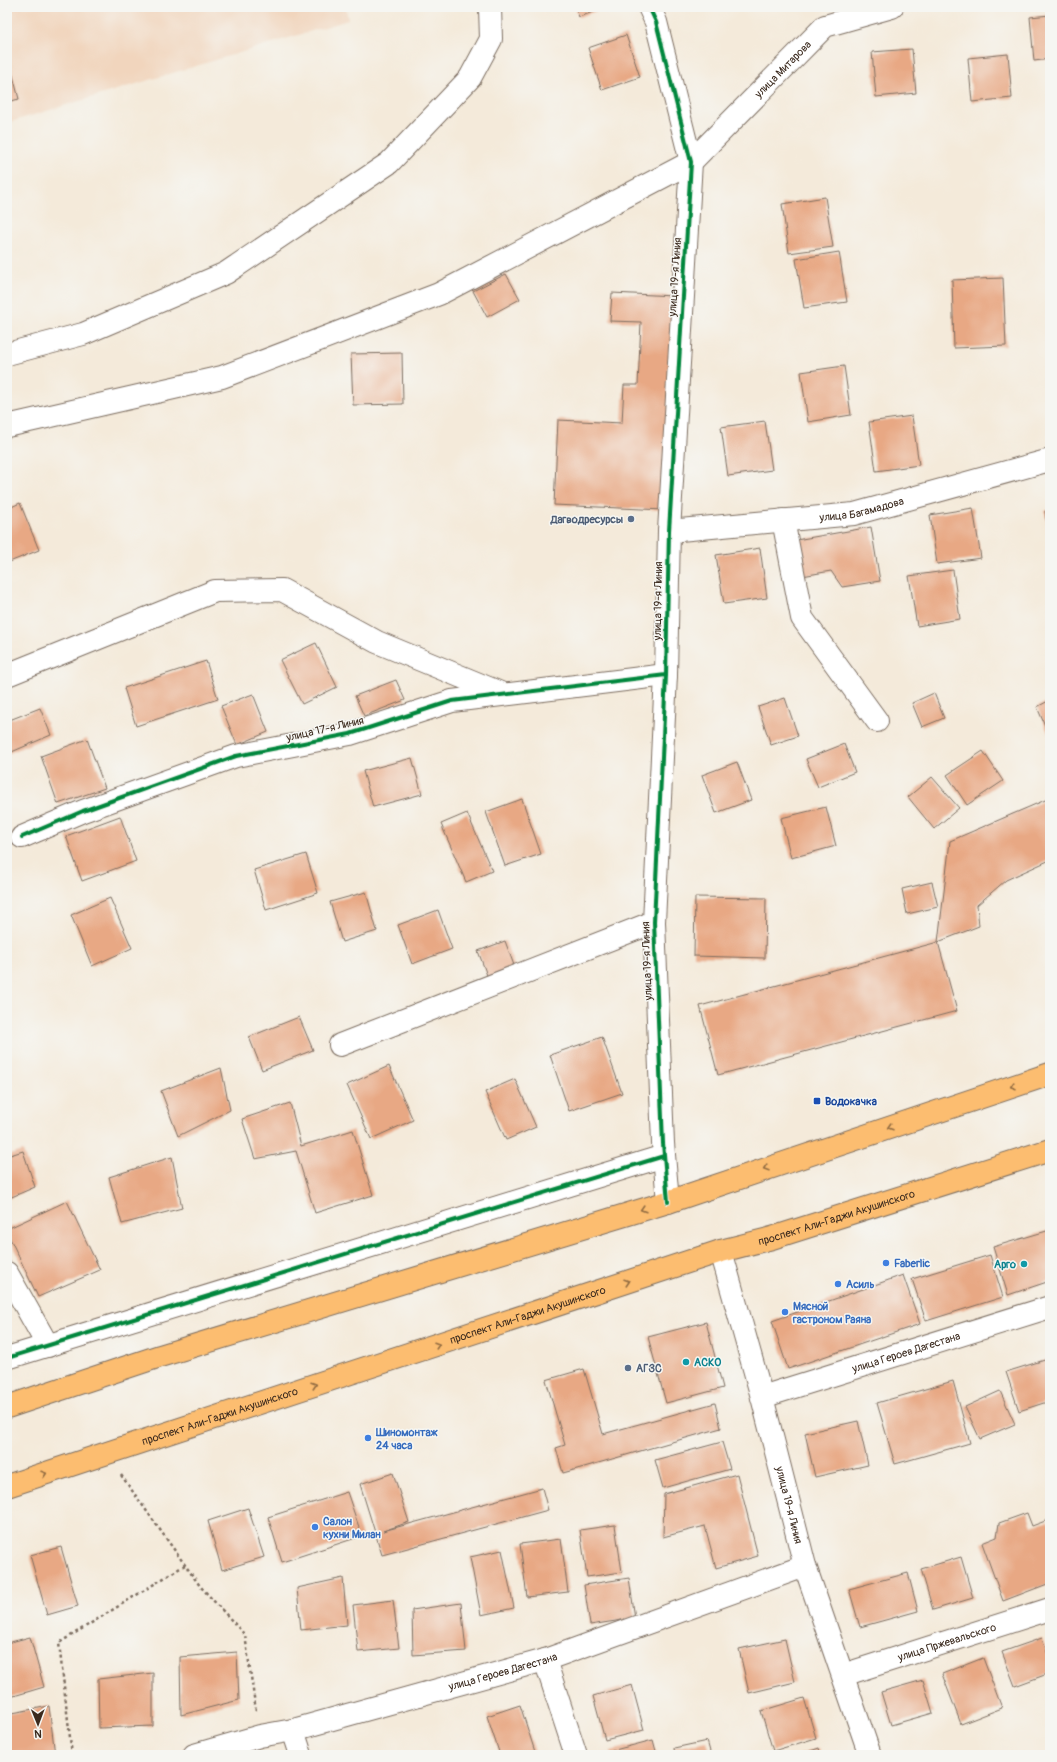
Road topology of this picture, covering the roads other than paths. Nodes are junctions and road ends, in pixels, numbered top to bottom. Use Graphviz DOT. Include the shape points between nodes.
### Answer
graph roads {
  1 [pos="490,7"];
  2 [pos="649,7"];
  3 [pos="892,7"];
  4 [pos="692,162"];
  5 [pos="7,354"];
  6 [pos="7,426"];
  7 [pos="1050,460"];
  8 [pos="783,520"];
  9 [pos="668,531"];
  10 [pos="7,675"];
  11 [pos="666,675"];
  12 [pos="504,695"];
  13 [pos="877,720"];
  14 [pos="22,837"];
  15 [pos="654,922"];
  16 [pos="340,1045"];
  17 [pos="1050,1074"];
  18 [pos="1050,1150"];
  19 [pos="664,1156"];
  20 [pos="668,1202"];
  21 [pos="721,1251"];
  22 [pos="7,1273"];
  23 [pos="1050,1307"];
  24 [pos="48,1346"];
  25 [pos="7,1358"];
  26 [pos="762,1397"];
  27 [pos="7,1406"];
  28 [pos="7,1486"];
  29 [pos="805,1566"];
  30 [pos="1050,1609"];
  31 [pos="545,1660"];
  32 [pos="843,1675"];
  33 [pos="293,1730"];
  34 [pos="194,1755"];
  35 [pos="301,1755"];
  36 [pos="576,1755"];
  37 [pos="870,1755"];
  1 -- 5 [label="street" via="491,39 470,78 389,163 226,273 84,334"];
  2 -- 4 [label="street, улица 19-я Линия" via="656,22"];
  3 -- 4 [label="street, улица Митарова" via="825,26"];
  4 -- 6 [label="street, улица Митарова" via="439,294 222,377"];
  4 -- 9 [label="street, улица 19-я Линия"];
  7 -- 8 [label="street, улица Багамадова" via="854,514"];
  8 -- 9 [label="street, улица Багамадова"];
  8 -- 13 [label="street" via="802,618"];
  9 -- 11 [label="street, улица 19-я Линия"];
  10 -- 12 [label="street" via="215,591 282,590 377,642"];
  11 -- 12 [label="street, улица 17-я Линия"];
  11 -- 15 [label="street, улица 19-я Линия"];
  12 -- 14 [label="street, улица 17-я Линия" via="452,701 350,734 236,756 83,811"];
  15 -- 16 [label="street"];
  15 -- 19 [label="street, улица 19-я Линия"];
  17 -- 20 [label="main road, one-way"];
  18 -- 21 [label="main road, проспект Али-Гаджи Акушинского" via="772,1238"];
  19 -- 20 [label="street, улица 19-я Линия"];
  19 -- 24 [label="street"];
  20 -- 27 [label="main road, one-way" via="160,1356"];
  21 -- 26 [label="street, улица 19-я Линия"];
  28 -- 21 [label="main road, проспект Али-Гаджи Акушинского, one-way"];
  22 -- 24 [label="street"];
  23 -- 26 [label="street, улица Героев Дагестана"];
  24 -- 25 [label="street"];
  26 -- 29 [label="street, улица 19-я Линия"];
  29 -- 31 [label="street, улица Героев Дагестана"];
  29 -- 32 [label="street, улица 19-я Линия"];
  30 -- 32 [label="street, улица Пржевальского"];
  31 -- 33 [label="street, улица Героев Дагестана"];
  31 -- 36 [label="street"];
  32 -- 37 [label="street, улица 19-я Линия"];
  33 -- 34 [label="street, улица Героев Дагестана" via="260,1736"];
  33 -- 35 [label="street"];
}
